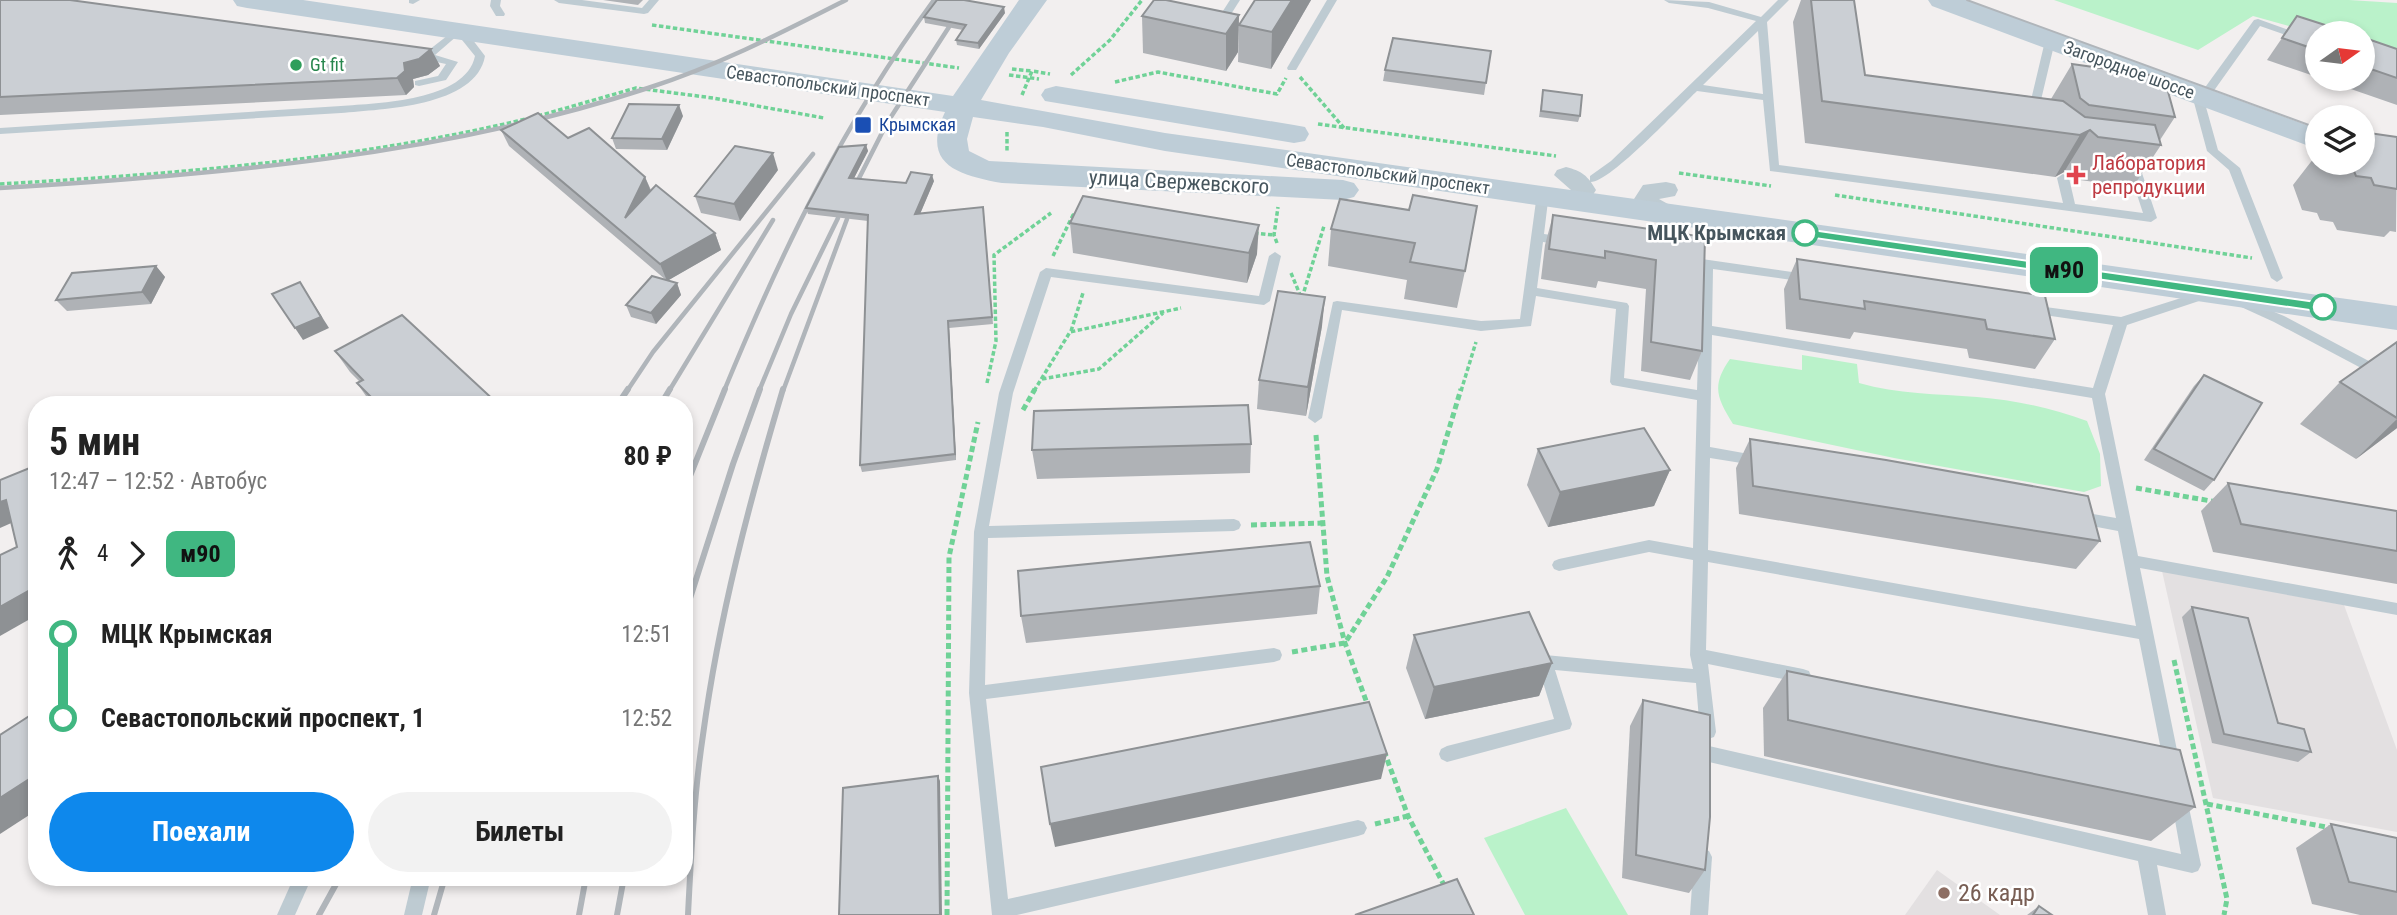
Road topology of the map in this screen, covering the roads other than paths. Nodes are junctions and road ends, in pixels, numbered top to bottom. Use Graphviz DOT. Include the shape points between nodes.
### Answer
graph roads {
  1 [pos="247,0"];
  2 [pos="412,0"];
  3 [pos="559,0"];
  4 [pos="654,0"];
  5 [pos="1033,0"];
  6 [pos="1235,0"];
  7 [pos="1332,0"];
  8 [pos="1669,0"];
  9 [pos="1711,0"];
  10 [pos="1784,0"];
  11 [pos="1942,0"];
  12 [pos="575,1"];
  13 [pos="294,4"];
  14 [pos="498,7"];
  15 [pos="1762,20"];
  16 [pos="459,32"];
  17 [pos="2305,39"];
  18 [pos="1209,41"];
  19 [pos="2050,41"];
  20 [pos="401,53"];
  21 [pos="428,56"];
  22 [pos="1292,68"];
  23 [pos="419,83"];
  24 [pos="1693,87"];
  25 [pos="1049,89"];
  26 [pos="2201,96"];
  27 [pos="1770,98"];
  28 [pos="2042,127"];
  29 [pos="0,131"];
  30 [pos="2305,135"];
  31 [pos="2122,160"];
  32 [pos="2063,178"];
  33 [pos="1570,191"];
  34 [pos="1666,202"];
  35 [pos="2070,208"];
  36 [pos="1538,237"];
  37 [pos="1577,243"];
  38 [pos="1275,256"];
  39 [pos="1681,260"];
  40 [pos="1707,264"];
  41 [pos="2277,278"];
  42 [pos="1815,279"];
  43 [pos="2216,291"];
  44 [pos="1530,292"];
  45 [pos="2397,296"];
  46 [pos="2022,308"];
  47 [pos="2397,318"];
  48 [pos="2122,322"];
  49 [pos="1705,330"];
  50 [pos="2397,382"];
  51 [pos="2098,394"];
  52 [pos="1703,396"];
  53 [pos="1315,418"];
  54 [pos="1702,451"];
  55 [pos="1770,463"];
  56 [pos="2057,514"];
  57 [pos="1234,525"];
  58 [pos="2125,526"];
  59 [pos="981,532"];
  60 [pos="1700,555"];
  61 [pos="2133,561"];
  62 [pos="1559,565"];
  63 [pos="2397,609"];
  64 [pos="2146,634"];
  65 [pos="1532,645"];
  66 [pos="1698,655"];
  67 [pos="1274,656"];
  68 [pos="1545,662"];
  69 [pos="1703,677"];
  70 [pos="1819,679"];
  71 [pos="978,694"];
  72 [pos="1447,754"];
  73 [pos="1358,828"];
  74 [pos="1704,834"];
  75 [pos="2146,856"];
  76 [pos="299,886"];
  77 [pos="420,886"];
  78 [pos="1001,913"];
  79 [pos="286,915"];
  80 [pos="413,915"];
  81 [pos="1699,915"];
  82 [pos="2157,915"];
  1 -- 13 [label="main road, Севастопольский проспект"];
  2 -- 14 [label="main road, Севастопольский проспект"];
  3 -- 12 [label="lane"];
  4 -- 12 [label="lane" via="644,11"];
  5 -- 33 [label="main road, улица Свержевского" via="962,104 951,130 953,152 969,165 1026,174"];
  6 -- 18 [label="lane"];
  7 -- 22 [label="lane"];
  8 -- 15 [label="lane" via="1709,5"];
  9 -- 15 [label="lane"];
  10 -- 15 [label="lane"];
  11 -- 19 [label="main road, Загородное шоссе"];
  13 -- 16 [label="main road, Севастопольский проспект"];
  14 -- 25 [label="main road, Севастопольский проспект" via="591,27"];
  15 -- 24 [label="lane"];
  15 -- 27 [label="lane"];
  16 -- 21 [label="lane"];
  16 -- 25 [label="main road, Севастопольский проспект" via="552,45"];
  16 -- 29 [label="lane" via="480,56 475,73 448,91 411,99 348,109"];
  17 -- 26 [label="lane" via="2258,22"];
  19 -- 26 [label="main road, Загородное шоссе"];
  19 -- 28 [label="lane" via="2045,95 2036,100"];
  20 -- 21 [label="lane"];
  21 -- 23 [label="lane" via="453,62 442,78"];
  24 -- 27 [label="lane"];
  24 -- 33 [label="lane" via="1615,164"];
  25 -- 33 [label="main road, Севастопольский проспект" via="1165,142"];
  26 -- 30 [label="main road, Загородное шоссе"];
  26 -- 41 [label="lane" via="2213,151 2234,168"];
  27 -- 35 [label="lane" via="1774,168"];
  31 -- 35 [label="lane" via="2134,162 2151,218"];
  32 -- 35 [label="lane"];
  33 -- 34 [label="main road, Севастопольский проспект"];
  33 -- 36 [label="lane"];
  34 -- 41 [label="main road, Севастопольский проспект"];
  34 -- 43 [label="main road, Севастопольский проспект"];
  36 -- 37 [label="lane"];
  36 -- 44 [label="lane"];
  38 -- 59 [label="lane" via="1264,301 1046,272 1006,393"];
  39 -- 40 [label="lane"];
  40 -- 42 [label="lane"];
  40 -- 49 [label="lane"];
  41 -- 45 [label="main road, Севастопольский проспект"];
  43 -- 47 [label="main road, Севастопольский проспект"];
  43 -- 48 [label="lane"];
  43 -- 50 [label="lane"];
  44 -- 52 [label="lane" via="1623,306 1617,382"];
  44 -- 53 [label="lane" via="1526,323 1481,326 1337,305"];
  46 -- 48 [label="lane"];
  48 -- 51 [label="lane"];
  49 -- 51 [label="lane"];
  49 -- 52 [label="lane"];
  51 -- 58 [label="lane"];
  52 -- 54 [label="lane"];
  54 -- 55 [label="lane"];
  54 -- 60 [label="lane"];
  56 -- 58 [label="lane"];
  57 -- 59 [label="lane"];
  58 -- 61 [label="lane"];
  59 -- 71 [label="lane"];
  60 -- 62 [label="lane" via="1649,546"];
  60 -- 64 [label="lane"];
  60 -- 66 [label="lane"];
  61 -- 63 [label="lane"];
  61 -- 64 [label="lane"];
  64 -- 75 [label="lane" via="2162,749 2192,865"];
  65 -- 68 [label="lane"];
  66 -- 69 [label="lane"];
  66 -- 70 [label="lane"];
  67 -- 71 [label="lane"];
  68 -- 69 [label="lane"];
  68 -- 72 [label="lane" via="1564,724"];
  69 -- 75 [label="lane" via="1709,760"];
  71 -- 78 [label="lane"];
  73 -- 78 [label="lane"];
  74 -- 81 [label="lane"];
  75 -- 82 [label="lane"];
  76 -- 79 [label="lane"];
  77 -- 80 [label="lane"];
}
